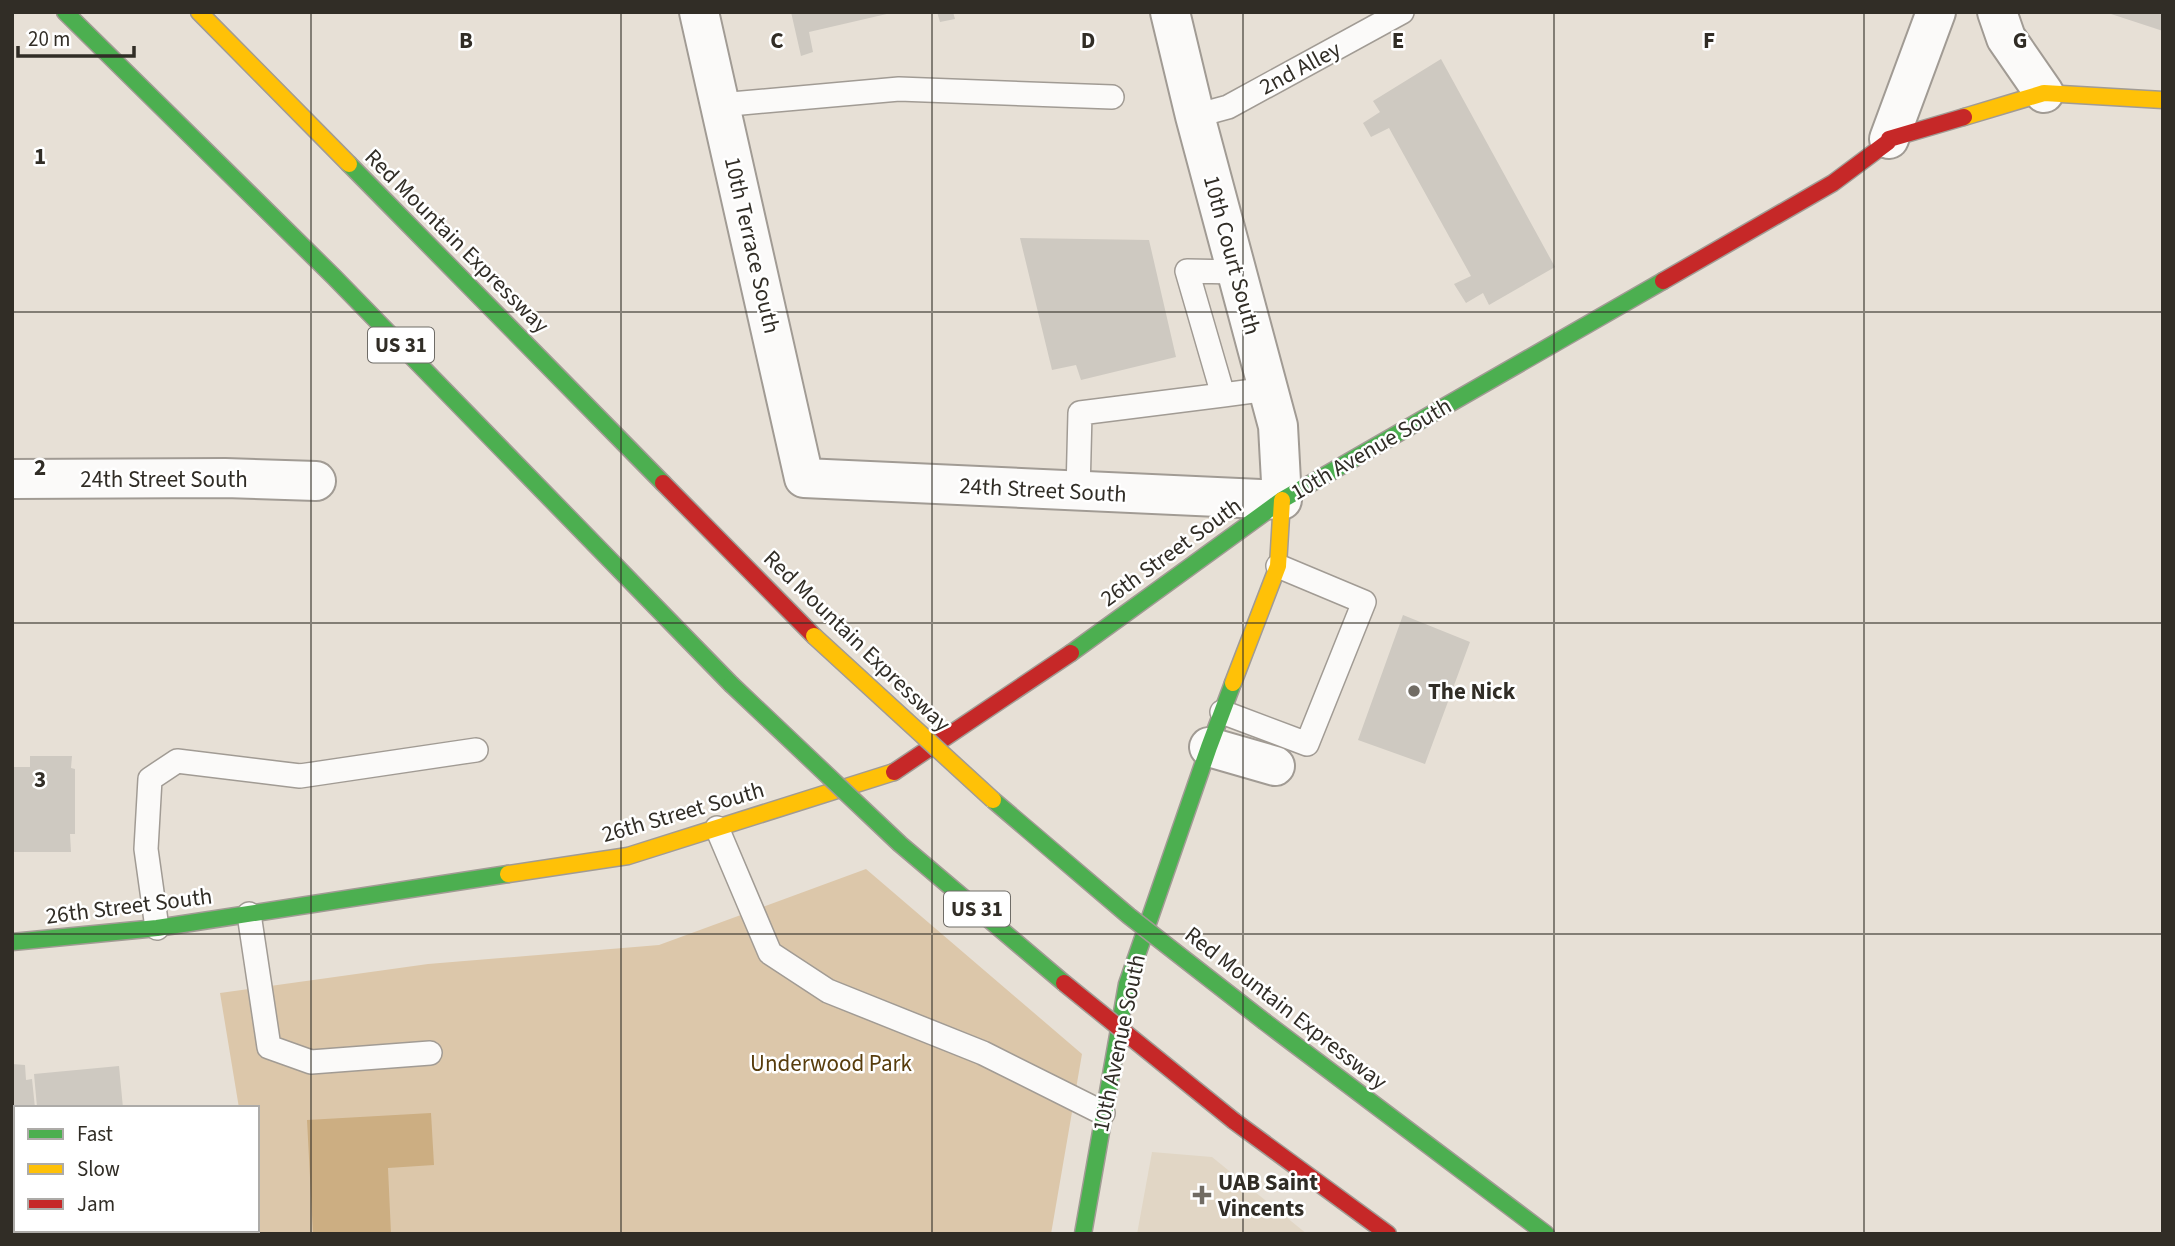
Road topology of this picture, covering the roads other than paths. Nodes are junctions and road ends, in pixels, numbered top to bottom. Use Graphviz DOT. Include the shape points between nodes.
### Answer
graph roads {
  1 [pos="65,12"];
  2 [pos="199,12"];
  3 [pos="699,12"];
  4 [pos="1170,12"];
  5 [pos="1402,12"];
  6 [pos="1936,12"];
  7 [pos="1997,12"];
  8 [pos="2044,93"];
  9 [pos="1112,97"];
  10 [pos="2163,100"];
  11 [pos="720,105"];
  12 [pos="1195,117"];
  13 [pos="1889,139"];
  14 [pos="1237,272"];
  15 [pos="1268,389"];
  16 [pos="1223,395"];
  17 [pos="804,478"];
  18 [pos="12,479"];
  19 [pos="316,481"];
  20 [pos="1079,492"];
  21 [pos="1282,500"];
  22 [pos="1278,566"];
  23 [pos="1215,729"];
  24 [pos="476,750"];
  25 [pos="1275,766"];
  26 [pos="717,828"];
  27 [pos="249,914"];
  28 [pos="157,928"];
  29 [pos="12,942"];
  30 [pos="430,1053"];
  31 [pos="1103,1113"];
  32 [pos="1083,1234"];
  33 [pos="1388,1234"];
  34 [pos="1546,1234"];
  1 -- 33 [label="main road, US 31, bridge" via="334,277 731,684 900,844 1234,1121"];
  2 -- 34 [label="main road, Red Mountain Expressway, bridge" via="814,636 983,792 1129,916"];
  3 -- 11 [label="street, 10th Terrace South"];
  4 -- 12 [label="street, 10th Court South"];
  5 -- 12 [label="lane, 2nd Alley" via="1228,107"];
  6 -- 13 [label="street, 10th Avenue South"];
  7 -- 8 [label="street" via="2006,38"];
  8 -- 10 [label="main road"];
  8 -- 13 [label="main road"];
  9 -- 11 [label="lane" via="899,89"];
  11 -- 17 [label="street, 10th Terrace South"];
  12 -- 14 [label="street, 10th Court South"];
  13 -- 21 [label="main road, 10th Avenue South" via="1833,183"];
  14 -- 15 [label="street, 10th Court South"];
  14 -- 16 [label="lane" via="1187,271"];
  15 -- 16 [label="lane"];
  15 -- 21 [label="street, 10th Court South" via="1278,426"];
  16 -- 20 [label="lane" via="1080,413"];
  17 -- 20 [label="street, 24th Street South"];
  18 -- 19 [label="street, 24th Street South"];
  20 -- 21 [label="street, 24th Street South"];
  21 -- 22 [label="main road, 10th Avenue South"];
  21 -- 26 [label="main road, 26th Street South" via="1080,647 895,772"];
  22 -- 23 [label="main road, 10th Avenue South"];
  22 -- 23 [label="lane" via="1364,602 1307,744"];
  23 -- 25 [label="street"];
  23 -- 31 [label="main road, 10th Avenue South" via="1127,984"];
  24 -- 28 [label="lane" via="300,776 177,761 150,779 146,849"];
  26 -- 27 [label="main road, 26th Street South" via="628,856"];
  26 -- 31 [label="lane" via="770,953 828,991 983,1053"];
  27 -- 28 [label="main road, 26th Street South"];
  27 -- 30 [label="lane" via="269,1047 311,1062"];
  28 -- 29 [label="main road, 26th Street South"];
  31 -- 32 [label="main road, 10th Avenue South"];
}
